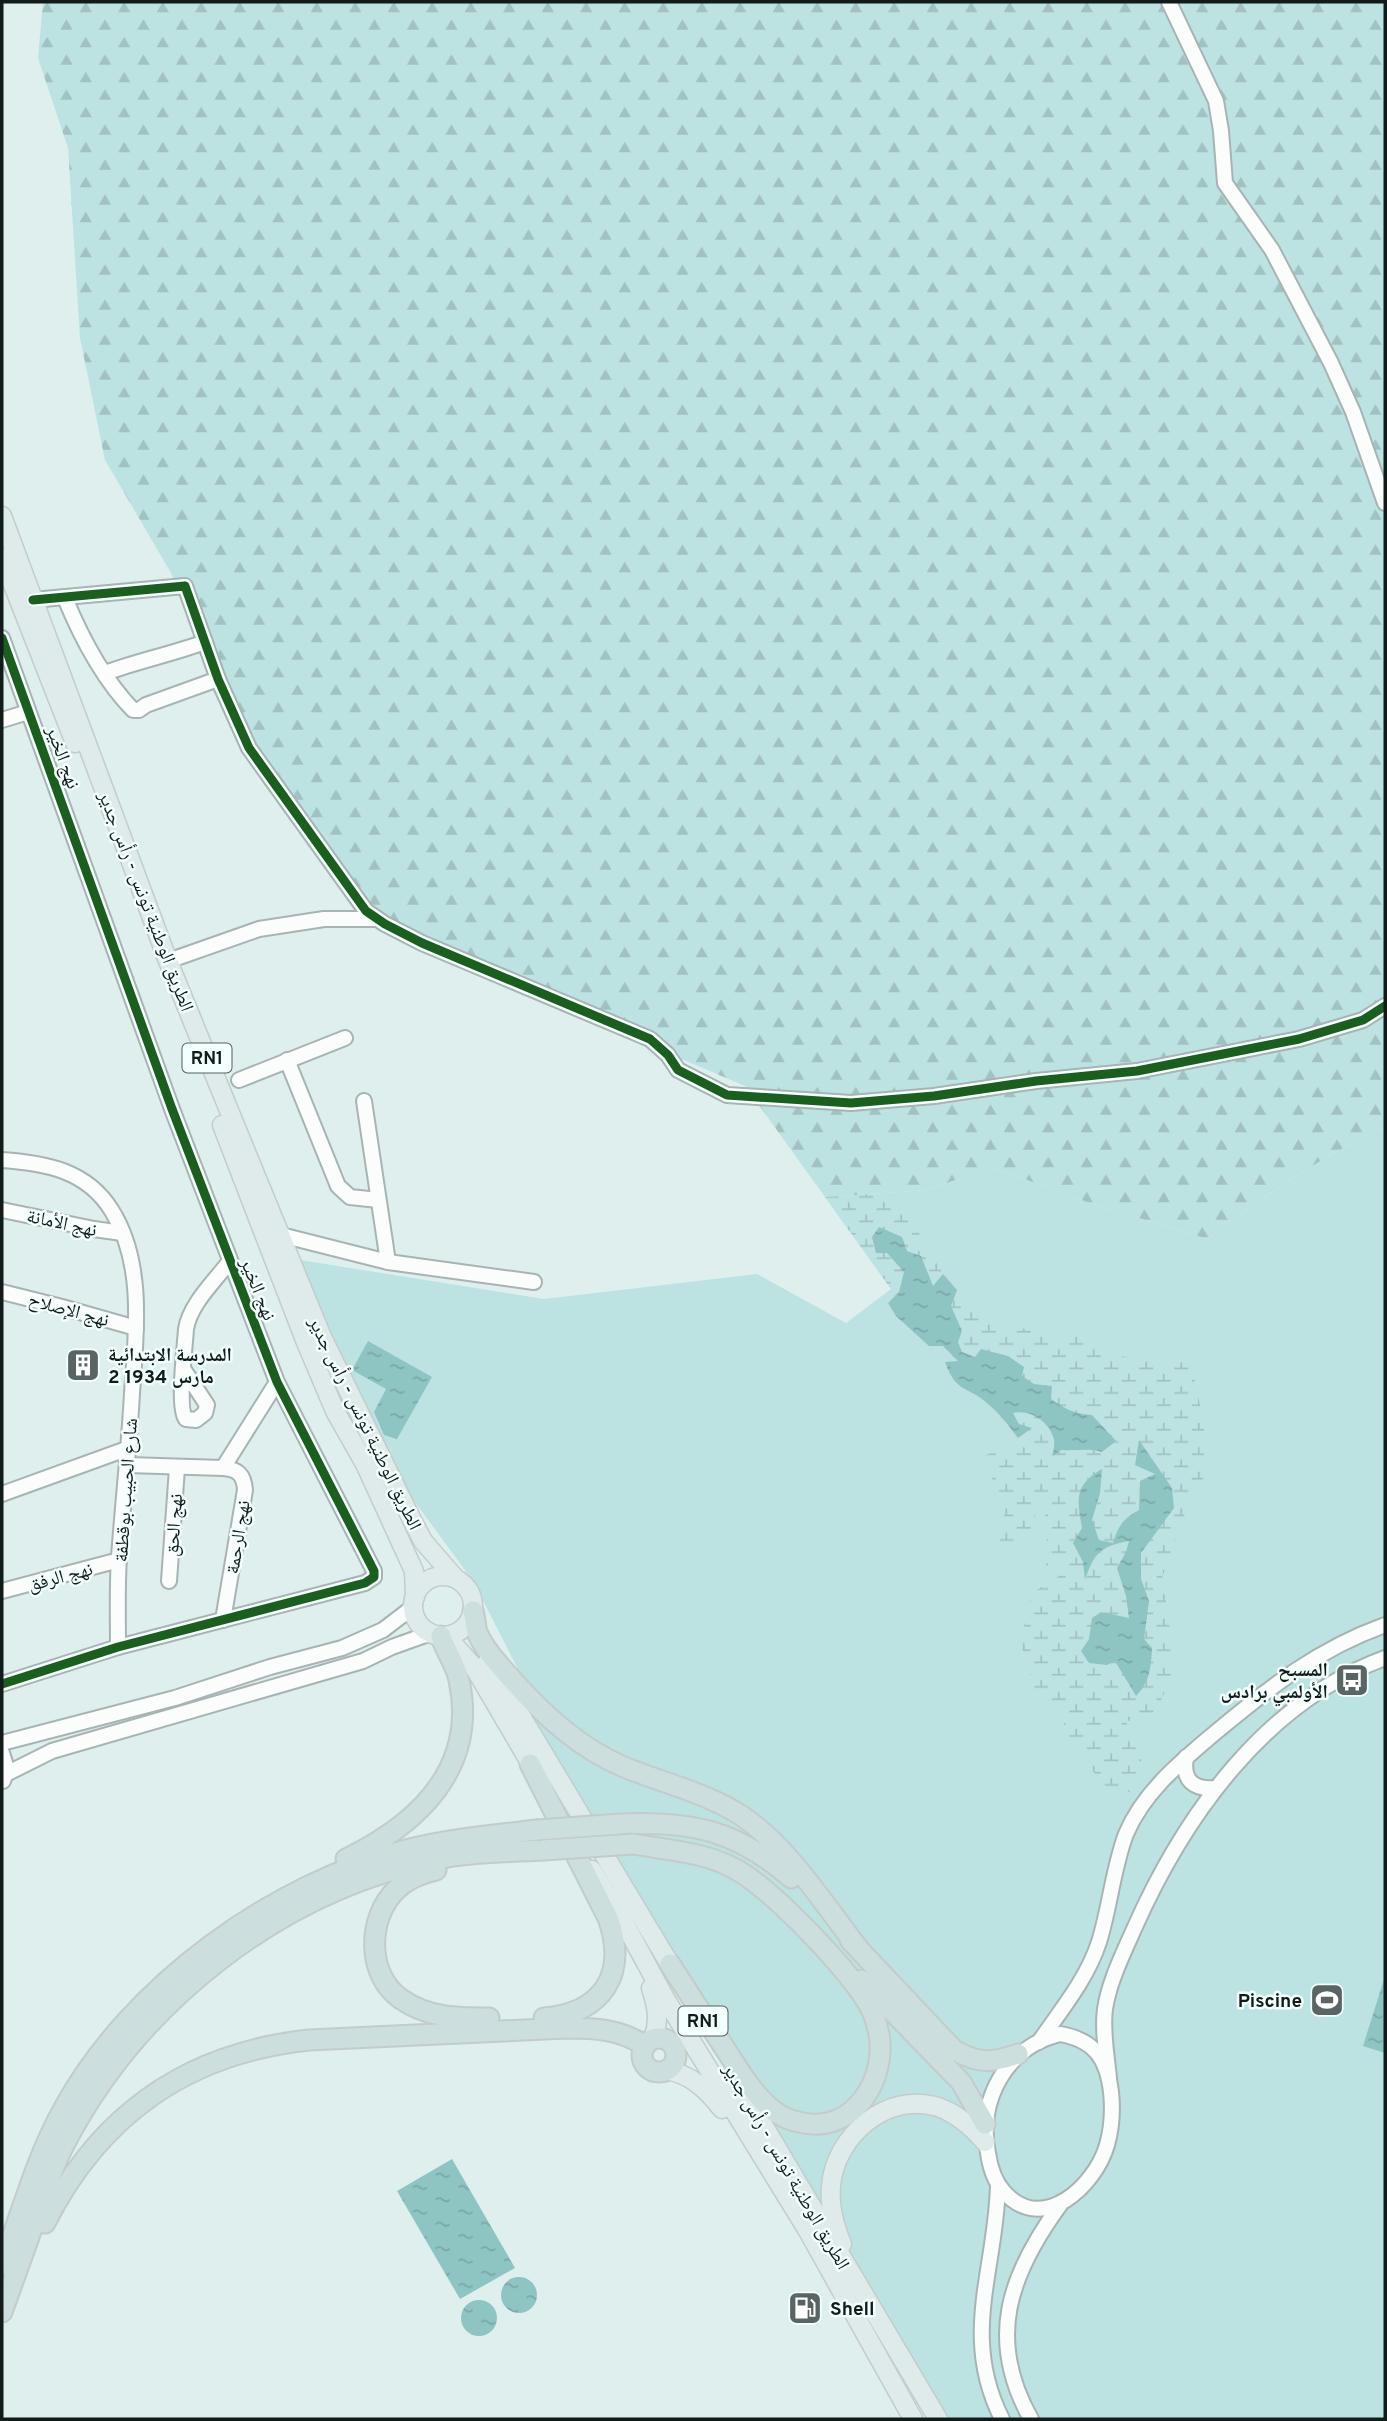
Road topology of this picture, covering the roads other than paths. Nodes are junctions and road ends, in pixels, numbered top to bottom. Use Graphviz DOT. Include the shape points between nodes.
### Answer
graph roads {
  1 [pos="1169,2"];
  2 [pos="1385,503"];
  3 [pos="2,516"];
  4 [pos="2,557"];
  5 [pos="65,598"];
  6 [pos="33,600"];
  7 [pos="2,638"];
  8 [pos="205,642"];
  9 [pos="106,673"];
  10 [pos="218,680"];
  11 [pos="28,712"];
  12 [pos="2,720"];
  13 [pos="376,919"];
  14 [pos="168,961"];
  15 [pos="1385,1006"];
  16 [pos="345,1038"];
  17 [pos="287,1060"];
  18 [pos="239,1080"];
  19 [pos="364,1101"];
  20 [pos="2,1160"];
  21 [pos="378,1200"];
  22 [pos="2,1210"];
  23 [pos="122,1233"];
  24 [pos="281,1235"];
  25 [pos="229,1262"];
  26 [pos="388,1262"];
  27 [pos="534,1282"];
  28 [pos="2,1292"];
  29 [pos="136,1328"];
  30 [pos="184,1370"];
  31 [pos="277,1382"];
  32 [pos="129,1448"];
  33 [pos="128,1465"];
  34 [pos="177,1468"];
  35 [pos="223,1468"];
  36 [pos="2,1494"];
  37 [pos="119,1560"];
  38 [pos="455,1578"];
  39 [pos="169,1581"];
  40 [pos="2,1591"];
  41 [pos="414,1602"];
  42 [pos="471,1616"];
  43 [pos="223,1620"];
  44 [pos="1385,1625"];
  45 [pos="439,1635"];
  46 [pos="118,1647"];
  47 [pos="1385,1658"];
  48 [pos="2,1684"];
  49 [pos="2,1743"];
  50 [pos="2,1753"];
  51 [pos="1186,1757"];
  52 [pos="530,1764"];
  53 [pos="4,1779"];
  54 [pos="1216,1788"];
  55 [pos="633,1844"];
  56 [pos="506,1852"];
  57 [pos="276,1903"];
  58 [pos="858,1948"];
  59 [pos="646,1964"];
  60 [pos="670,1964"];
  61 [pos="1039,2042"];
  62 [pos="649,2043"];
  63 [pos="1018,2054"];
  64 [pos="666,2070"];
  65 [pos="1109,2078"];
  66 [pos="985,2133"];
  67 [pos="777,2179"];
  68 [pos="998,2185"];
  69 [pos="1062,2202"];
  70 [pos="10,2266"];
  71 [pos="2,2312"];
  72 [pos="879,2320"];
  73 [pos="912,2419"];
  74 [pos="938,2419"];
  75 [pos="1002,2419"];
  76 [pos="1031,2419"];
  1 -- 2 [label="street" via="1216,101 1225,183 1272,250 1331,363"];
  3 -- 6 [label="main road, الطريق الوطنية تونس - رأس جدير / RN1"];
  4 -- 41 [label="main road, الطريق الوطنية تونس - رأس جدير / RN1" via="305,1340 414,1570"];
  5 -- 6 [label="street"];
  5 -- 8 [label="street" via="185,586"];
  5 -- 9 [label="street" via="74,622"];
  6 -- 14 [label="main road, الطريق الوطنية تونس - رأس جدير / RN1"];
  7 -- 11 [label="street, نهج الخير"];
  8 -- 9 [label="street"];
  8 -- 10 [label="street"];
  9 -- 10 [label="street" via="136,711"];
  10 -- 13 [label="street" via="249,748 361,905"];
  11 -- 12 [label="street"];
  11 -- 25 [label="street, نهج الخير"];
  13 -- 14 [label="street" via="324,919 259,929"];
  13 -- 15 [label="street" via="422,943 650,1039 678,1070 727,1095 779,1100 851,1103 1137,1071 1299,1039 1363,1020"];
  14 -- 24 [label="main road, الطريق الوطنية تونس - رأس جدير / RN1"];
  16 -- 17 [label="street"];
  17 -- 18 [label="street"];
  17 -- 21 [label="street" via="338,1186 353,1198"];
  19 -- 21 [label="street"];
  20 -- 23 [label="street, شارع الحبيب بوقطفة" via="53,1166 74,1176 105,1202"];
  21 -- 26 [label="street"];
  22 -- 23 [label="street, نهج الأمانة"];
  23 -- 29 [label="street, شارع الحبيب بوقطفة" via="132,1274"];
  24 -- 26 [label="street"];
  24 -- 38 [label="main road, الطريق الوطنية تونس - رأس جدير / RN1" via="322,1337 410,1517 423,1541"];
  25 -- 30 [label="street" via="188,1318"];
  25 -- 31 [label="street, نهج الخير"];
  26 -- 27 [label="street"];
  28 -- 29 [label="street, نهج الإصلاح"];
  29 -- 32 [label="street, شارع الحبيب بوقطفة"];
  31 -- 35 [label="street"];
  31 -- 43 [label="street, نهج الخير" via="374,1577"];
  32 -- 33 [label="street, شارع الحبيب بوقطفة"];
  32 -- 36 [label="street"];
  33 -- 34 [label="street"];
  33 -- 37 [label="street, شارع الحبيب بوقطفة"];
  34 -- 35 [label="street"];
  34 -- 39 [label="street, نهج الحق"];
  35 -- 43 [label="street, نهج الرحمة" via="240,1474 245,1490"];
  37 -- 40 [label="street, نهج الرفق"];
  37 -- 46 [label="street, شارع الحبيب بوقطفة"];
  38 -- 41 [label="main road" via="434,1577 422,1585"];
  38 -- 42 [label="main road, RN1" via="470,1591"];
  41 -- 45 [label="main road, RN1" via="417,1620"];
  41 -- 49 [label="street" via="383,1630 342,1648"];
  42 -- 45 [label="main road" via="460,1631"];
  42 -- 58 [label="highway" via="498,1663 557,1725 605,1758 742,1816 790,1862"];
  42 -- 60 [label="main road, الطريق الوطنية تونس - رأس جدير / RN1" via="473,1636"];
  43 -- 46 [label="street, نهج الخير"];
  44 -- 51 [label="street" via="1338,1644 1279,1680"];
  45 -- 52 [label="main road, الطريق الوطنية تونس - رأس جدير / RN1" via="474,1667"];
  45 -- 53 [label="street" via="52,1751"];
  45 -- 57 [label="highway" via="457,1671 462,1711 458,1743 442,1783 401,1827"];
  46 -- 48 [label="street, نهج الخير"];
  47 -- 54 [label="street" via="1300,1703"];
  50 -- 53 [label="street"];
  51 -- 54 [label="street" via="1188,1781 1197,1787"];
  51 -- 61 [label="street" via="1153,1791 1127,1833 1094,1955"];
  52 -- 56 [label="highway" via="613,1932 616,1957 607,1986 583,2009 533,2019 443,2017 398,1997 382,1977 374,1942 390,1897 426,1872"];
  52 -- 59 [label="main road, الطريق الوطنية تونس - رأس جدير / RN1"];
  54 -- 65 [label="street" via="1148,1898 1115,1977 1104,2012"];
  55 -- 56 [label="highway, bridge"];
  55 -- 60 [label="highway" via="705,1857 736,1869 767,1891 827,1952 864,1998 876,2021 879,2068 869,2092 833,2121 808,2124 785,2119 751,2088"];
  55 -- 66 [label="highway" via="671,1842 711,1850 763,1877 961,2082"];
  56 -- 70 [label="highway" via="433,1860 362,1881 259,1933 197,1977 148,2025 86,2105"];
  57 -- 58 [label="highway, bridge" via="345,1870 455,1839 620,1824 681,1825 740,1842 767,1858"];
  57 -- 70 [label="highway" via="182,1968 93,2063 43,2150"];
  58 -- 63 [label="highway" via="954,2050 985,2062"];
  59 -- 62 [label="main road" via="658,2010 658,2024"];
  59 -- 67 [label="main road, الطريق الوطنية تونس - رأس جدير / RN1"];
  60 -- 72 [label="main road, الطريق الوطنية تونس - رأس جدير / RN1"];
  61 -- 63 [label="street"];
  61 -- 65 [label="street" via="1060,2034 1076,2037 1091,2045"];
  62 -- 64 [label="highway" via="642,2056 646,2066 655,2072"];
  62 -- 70 [label="highway" via="612,2031 566,2028 328,2038 234,2055 179,2079 110,2128 86,2155"];
  63 -- 66 [label="street" via="997,2082"];
  64 -- 67 [label="main road" via="680,2072 704,2087 757,2161"];
  65 -- 69 [label="street" via="1112,2108 1106,2148 1091,2175"];
  66 -- 68 [label="street"];
  66 -- 72 [label="main road" via="944,2109 899,2105 873,2116 844,2147 831,2185 832,2209 841,2243"];
  67 -- 73 [label="main road, الطريق الوطنية تونس - رأس جدير / RN1"];
  68 -- 69 [label="street" via="1012,2200 1034,2209"];
  68 -- 75 [label="street" via="981,2335 986,2382"];
  69 -- 76 [label="street" via="1021,2267 1009,2309 1007,2358"];
  70 -- 71 [label="highway"];
  72 -- 74 [label="main road, الطريق الوطنية تونس - رأس جدير / RN1"];
}
